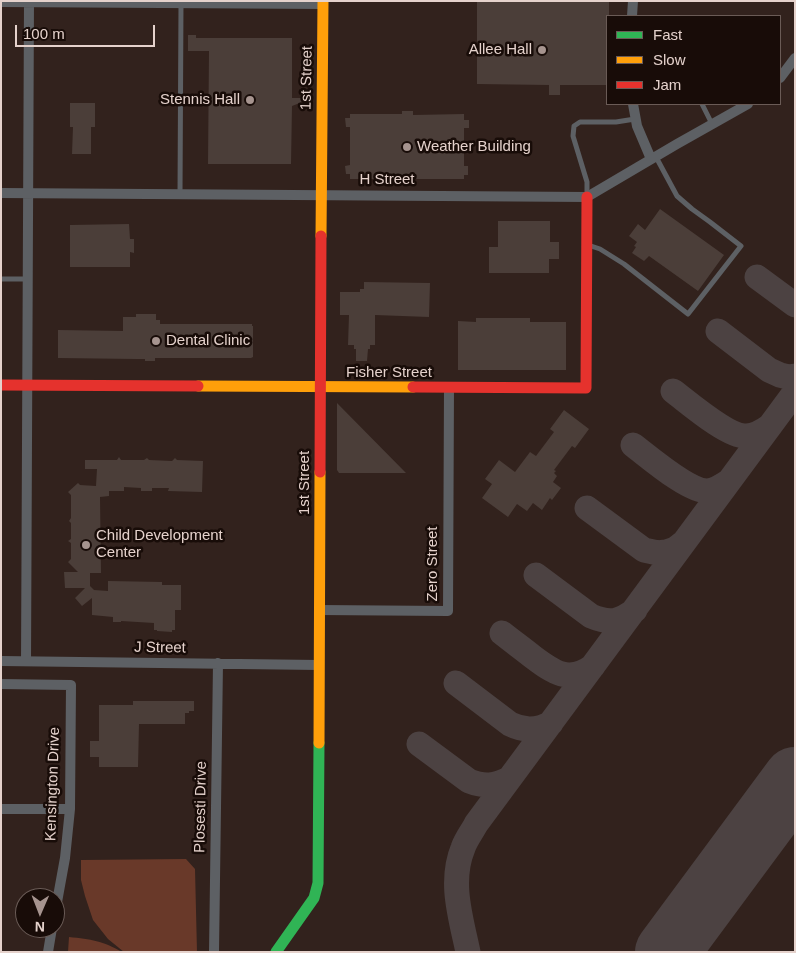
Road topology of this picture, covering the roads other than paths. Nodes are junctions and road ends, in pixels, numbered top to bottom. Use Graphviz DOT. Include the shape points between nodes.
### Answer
graph roads {
  1 [pos="633,1"];
  2 [pos="1,2"];
  3 [pos="29,2"];
  4 [pos="181,3"];
  5 [pos="323,3"];
  6 [pos="632,15"];
  7 [pos="795,58"];
  8 [pos="781,77"];
  9 [pos="633,105"];
  10 [pos="702,105"];
  11 [pos="746,105"];
  12 [pos="635,119"];
  13 [pos="712,124"];
  14 [pos="653,158"];
  15 [pos="1,193"];
  16 [pos="29,194"];
  17 [pos="180,194"];
  18 [pos="321,195"];
  19 [pos="587,197"];
  20 [pos="587,245"];
  21 [pos="2,279"];
  22 [pos="28,279"];
  23 [pos="1,385"];
  24 [pos="28,385"];
  25 [pos="321,387"];
  26 [pos="450,388"];
  27 [pos="319,610"];
  28 [pos="1,661"];
  29 [pos="26,661"];
  30 [pos="218,664"];
  31 [pos="319,665"];
  32 [pos="1,684"];
  33 [pos="1,809"];
  34 [pos="70,809"];
  35 [pos="60,888"];
  36 [pos="50,938"];
  37 [pos="48,952"];
  38 [pos="214,952"];
  39 [pos="276,952"];
  1 -- 6 [label="street"];
  2 -- 3 [label="street"];
  3 -- 4 [label="street"];
  3 -- 16 [label="street"];
  4 -- 5 [label="street"];
  4 -- 17 [label="lane"];
  5 -- 18 [label="street, 1st Street"];
  7 -- 8 [label="street"];
  9 -- 12 [label="street"];
  10 -- 13 [label="lane"];
  11 -- 13 [label="street"];
  12 -- 14 [label="street"];
  12 -- 19 [label="lane" via="580,122 574,126 573,136 587,182"];
  13 -- 14 [label="street"];
  14 -- 19 [label="street"];
  14 -- 20 [label="lane" via="677,196 741,246 688,314 624,264"];
  15 -- 16 [label="street, H Street"];
  16 -- 17 [label="street, H Street"];
  16 -- 22 [label="street"];
  17 -- 18 [label="street, H Street"];
  18 -- 19 [label="street, H Street"];
  18 -- 25 [label="street, 1st Street"];
  19 -- 20 [label="street, Fisher Street"];
  20 -- 26 [label="street, Fisher Street" via="586,388"];
  21 -- 22 [label="lane"];
  22 -- 24 [label="street"];
  23 -- 24 [label="street, Fisher Street"];
  24 -- 25 [label="street, Fisher Street"];
  24 -- 29 [label="street"];
  25 -- 26 [label="street, Fisher Street"];
  25 -- 27 [label="street, 1st Street"];
  26 -- 27 [label="street, Zero Street" via="448,611"];
  27 -- 31 [label="street, 1st Street"];
  28 -- 29 [label="street, J Street"];
  29 -- 30 [label="street, J Street"];
  30 -- 31 [label="street, J Street"];
  30 -- 38 [label="street, Plosesti Drive"];
  31 -- 39 [label="street, 1st Street" via="318,883 314,898"];
  32 -- 34 [label="street, Kensington Drive" via="71,685"];
  33 -- 34 [label="street"];
  34 -- 35 [label="street, Kensington Drive"];
  36 -- 37 [label="street"];
}
